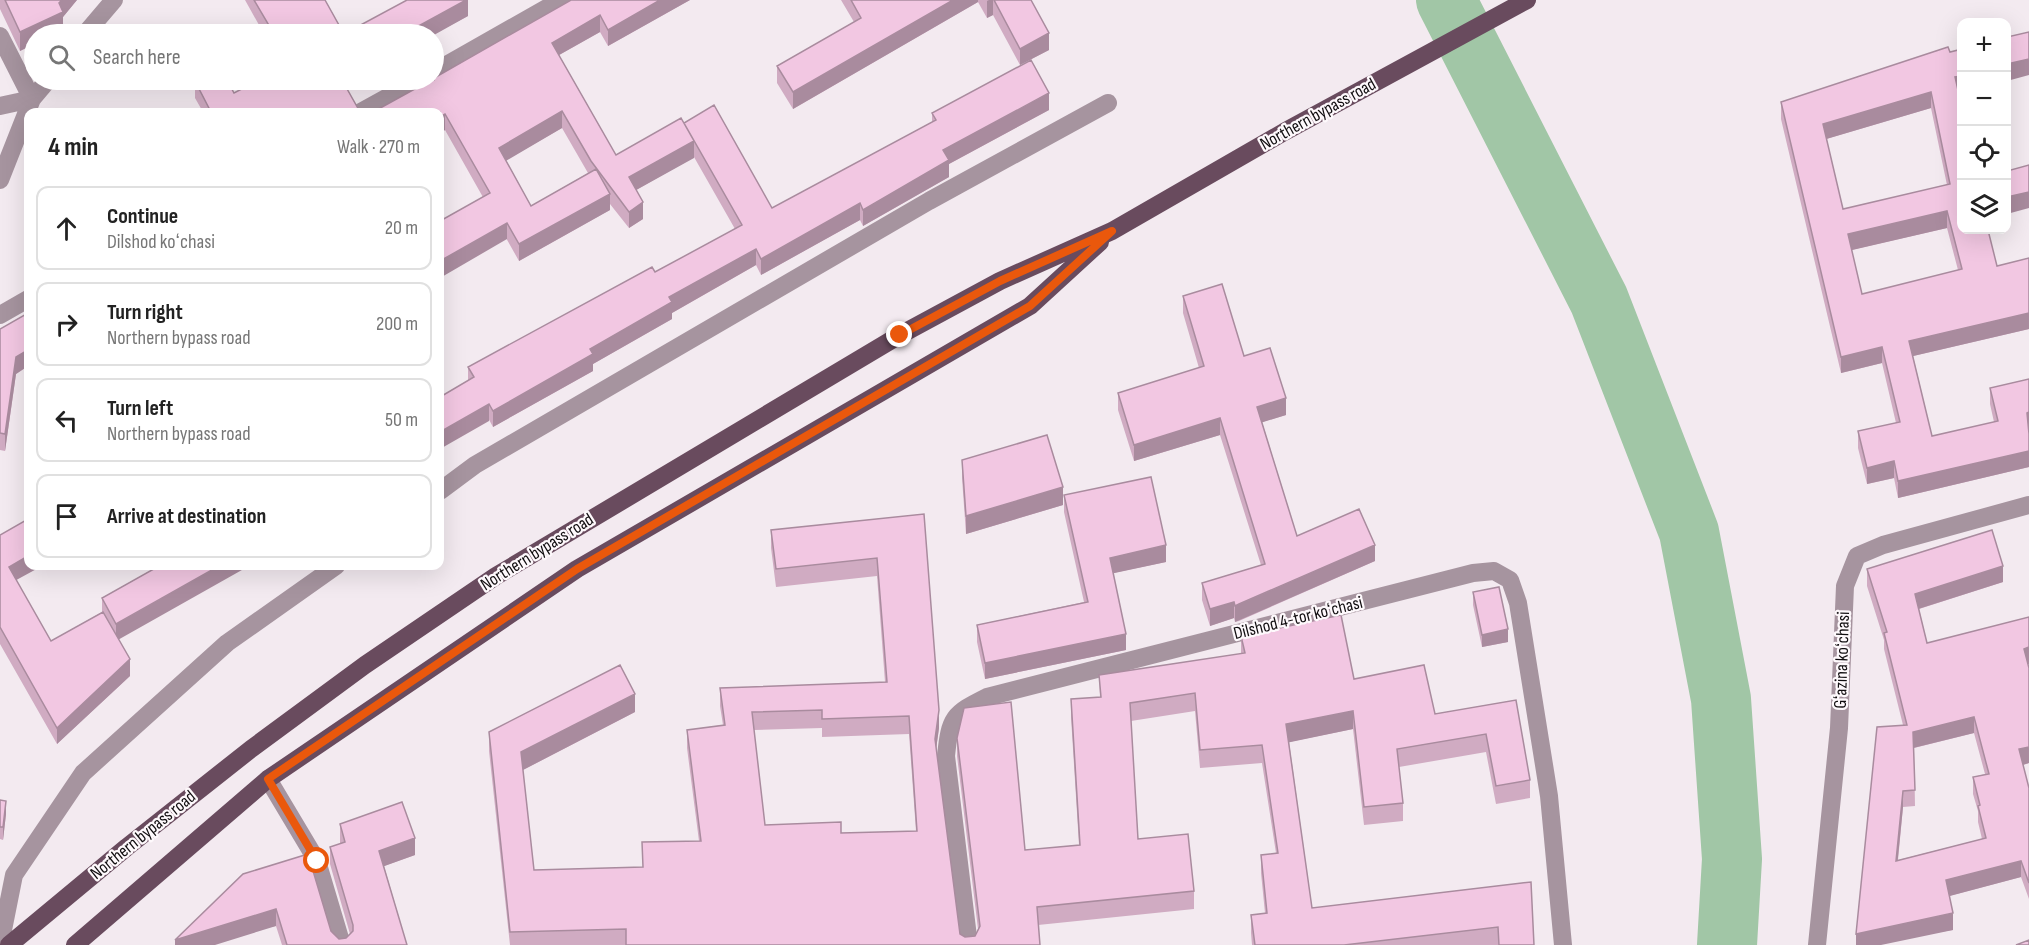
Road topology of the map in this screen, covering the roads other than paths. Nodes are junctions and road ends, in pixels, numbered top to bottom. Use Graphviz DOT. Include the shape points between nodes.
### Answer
graph roads {
  1 [pos="114,0"];
  2 [pos="561,0"];
  3 [pos="1527,0"];
  4 [pos="94,24"];
  5 [pos="0,36"];
  6 [pos="444,66"];
  7 [pos="24,83"];
  8 [pos="27,90"];
  9 [pos="40,90"];
  10 [pos="402,90"];
  11 [pos="32,99"];
  12 [pos="1108,103"];
  13 [pos="0,106"];
  14 [pos="28,108"];
  15 [pos="368,108"];
  16 [pos="24,119"];
  17 [pos="0,180"];
  18 [pos="1112,231"];
  19 [pos="24,301"];
  20 [pos="0,315"];
  21 [pos="444,488"];
  22 [pos="2029,505"];
  23 [pos="330,570"];
  24 [pos="268,779"];
  25 [pos="0,945"];
  26 [pos="9,945"];
  27 [pos="75,945"];
  28 [pos="342,945"];
  29 [pos="969,945"];
  30 [pos="1563,945"];
  31 [pos="1817,945"];
  1 -- 4 [label="street"];
  2 -- 6 [label="street"];
  3 -- 18 [label="main road, Northern bypass road"];
  5 -- 7 [label="street"];
  8 -- 11 [label="street"];
  9 -- 11 [label="street"];
  10 -- 15 [label="street"];
  11 -- 13 [label="street"];
  11 -- 14 [label="street"];
  12 -- 21 [label="street" via="918,207 476,465"];
  16 -- 17 [label="street"];
  18 -- 24 [label="main road, Northern bypass road" via="1030,306 577,569"];
  18 -- 26 [label="main road, Northern bypass road" via="1000,281 900,335 496,576 364,665 251,749"];
  19 -- 20 [label="street"];
  22 -- 31 [label="street, Gʻazina koʻchasi" via="1883,545 1857,556 1845,586 1839,728"];
  23 -- 25 [label="street" via="227,643 83,773 14,875"];
  24 -- 27 [label="main road, Northern bypass road"];
  24 -- 28 [label="street" via="317,861"];
  29 -- 30 [label="street, Dilshod 4-tor koʻchasi" via="946,756 949,728 960,711 987,697 1461,576 1494,571 1510,580 1518,603 1549,796"];
}
